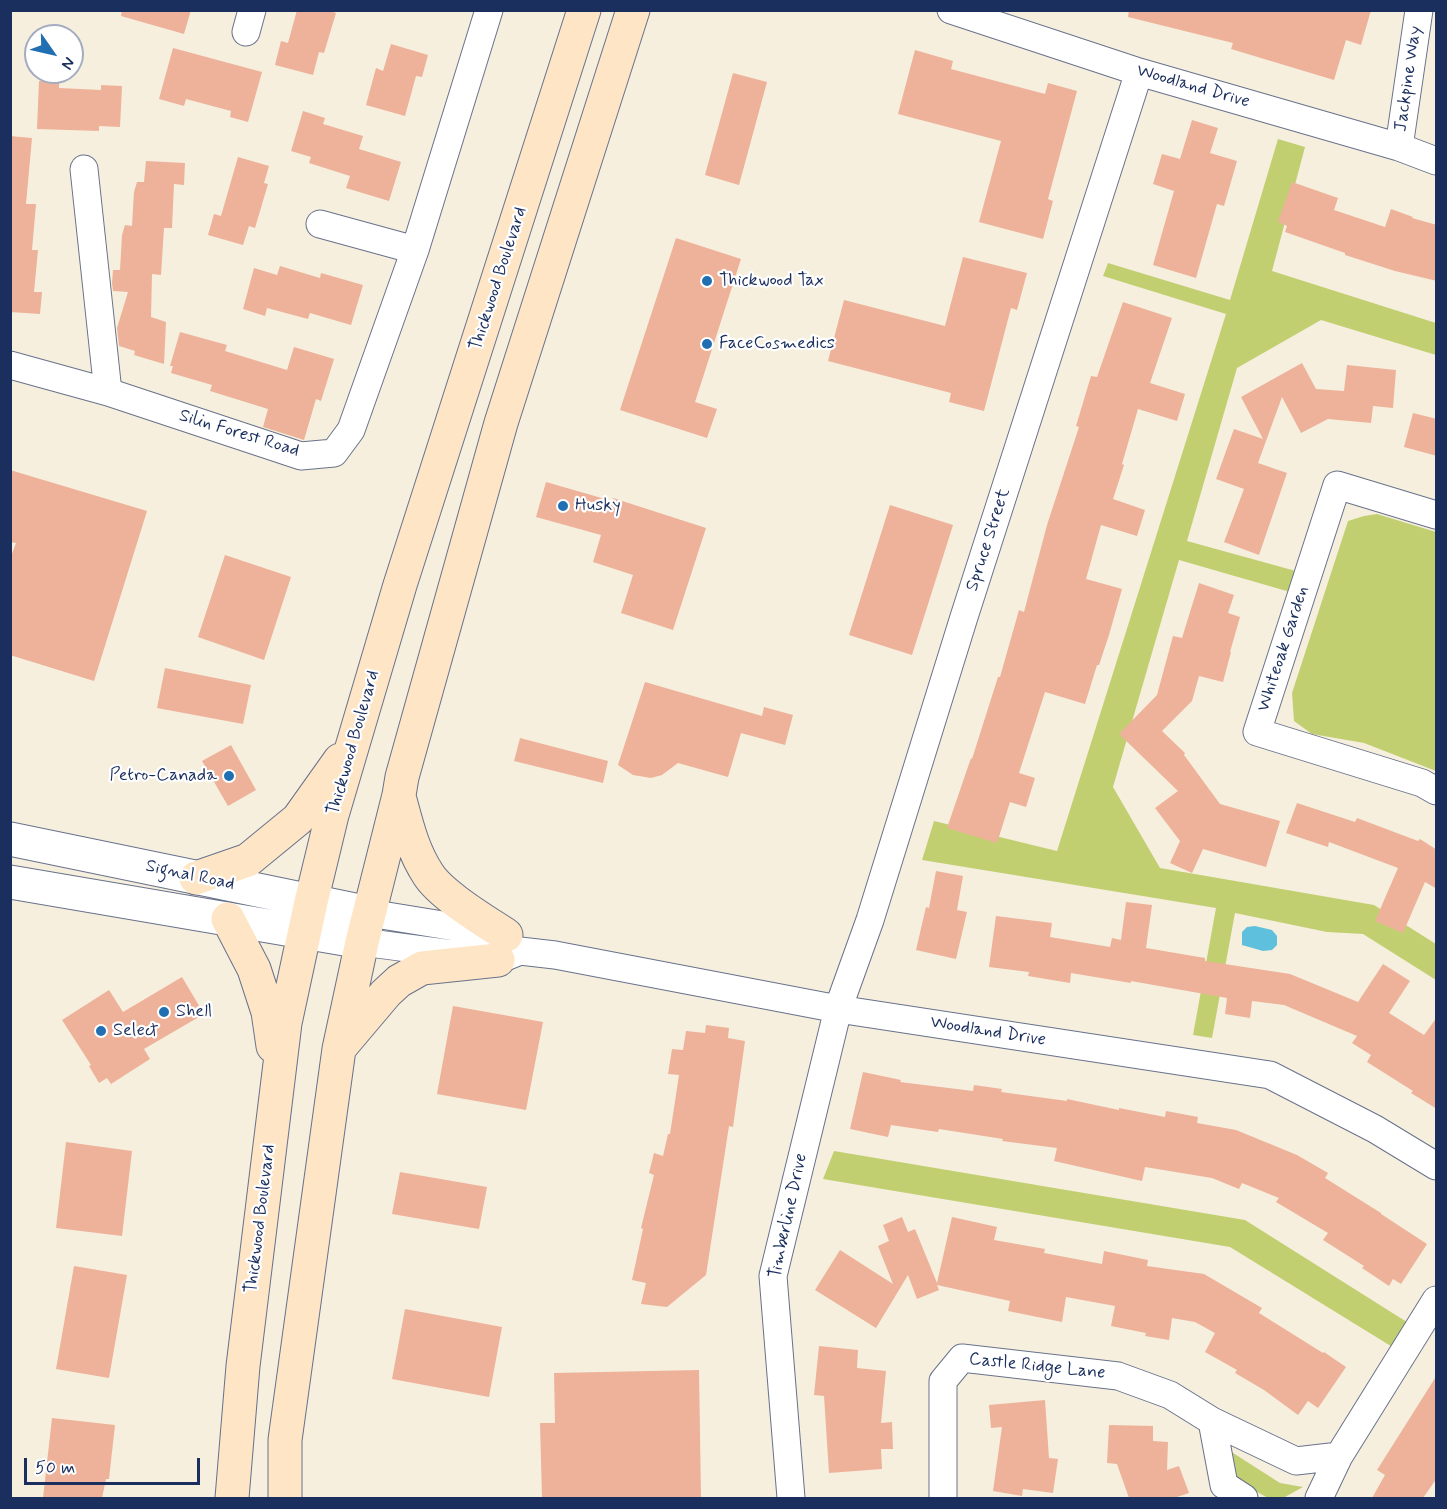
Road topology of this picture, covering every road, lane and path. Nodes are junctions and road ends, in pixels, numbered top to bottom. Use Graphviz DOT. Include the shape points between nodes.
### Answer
graph roads {
  1 [pos="489,10"];
  2 [pos="653,10"];
  3 [pos="951,10"];
  4 [pos="1419,10"];
  5 [pos="580,14"];
  6 [pos="628,25"];
  7 [pos="1139,72"];
  8 [pos="1399,147"];
  9 [pos="1437,161"];
  10 [pos="84,169"];
  11 [pos="320,224"];
  12 [pos="416,250"];
  13 [pos="480,338"];
  14 [pos="10,365"];
  15 [pos="108,392"];
  16 [pos="501,423"];
  17 [pos="1437,515"];
  18 [pos="355,740"];
  19 [pos="1437,790"];
  20 [pos="399,795"];
  21 [pos="10,839"];
  22 [pos="196,878"];
  23 [pos="10,882"];
  24 [pos="311,902"];
  25 [pos="228,919"];
  26 [pos="365,927"];
  27 [pos="304,933"];
  28 [pos="508,949"];
  29 [pos="838,1009"];
  30 [pos="339,1049"];
  31 [pos="277,1085"];
  32 [pos="1437,1166"];
  33 [pos="1437,1300"];
  34 [pos="1212,1421"];
  35 [pos="1339,1456"];
  36 [pos="232,1498"];
  37 [pos="285,1498"];
  38 [pos="791,1498"];
  39 [pos="943,1498"];
  40 [pos="1244,1498"];
  41 [pos="1319,1498"];
  1 -- 12 [label="street, Silin Forest Road"];
  2 -- 6 [label="main road"];
  3 -- 7 [label="street, Woodland Drive"];
  4 -- 8 [label="street, Jackpine Way"];
  5 -- 13 [label="main road, Thickwood Boulevard"];
  6 -- 16 [label="main road"];
  7 -- 8 [label="street, Woodland Drive"];
  7 -- 29 [label="street, Spruce Street" via="870,920"];
  8 -- 9 [label="street, Woodland Drive"];
  10 -- 15 [label="street"];
  11 -- 12 [label="street"];
  12 -- 15 [label="street, Silin Forest Road" via="351,430 334,453 302,456"];
  13 -- 16 [label="main road" via="488,351 486,409 489,418"];
  13 -- 18 [label="main road, Thickwood Boulevard" via="400,585"];
  14 -- 15 [label="street, Silin Forest Road"];
  16 -- 20 [label="main road"];
  17 -- 19 [label="street, Whiteoak Garden" via="1337,485 1257,732"];
  18 -- 22 [label="main road" via="298,819 248,860"];
  18 -- 24 [label="main road, Thickwood Boulevard"];
  20 -- 26 [label="main road"];
  20 -- 28 [label="main road" via="411,842 429,876"];
  21 -- 22 [label="street, Signal Road"];
  22 -- 24 [label="street, Signal Road"];
  23 -- 25 [label="street, Signal Road"];
  24 -- 26 [label="street, Signal Road"];
  24 -- 27 [label="main road, Thickwood Boulevard"];
  25 -- 27 [label="street, Signal Road"];
  25 -- 31 [label="main road" via="254,969 268,1012"];
  26 -- 27 [label="street, Signal Road"];
  26 -- 28 [label="street, Woodland Drive"];
  26 -- 30 [label="main road"];
  27 -- 31 [label="main road, Thickwood Boulevard"];
  28 -- 29 [label="street, Woodland Drive"];
  28 -- 30 [label="main road" via="422,968 399,981"];
  29 -- 32 [label="street, Woodland Drive" via="1270,1076 1375,1129"];
  29 -- 38 [label="street, Timberline Drive" via="773,1276"];
  30 -- 37 [label="main road" via="285,1440"];
  31 -- 36 [label="main road, Thickwood Boulevard" via="243,1366"];
  33 -- 35 [label="street"];
  34 -- 35 [label="street, Castle Ridge Lane" via="1296,1461"];
  34 -- 39 [label="street, Castle Ridge Lane" via="1170,1395 1118,1376 962,1358 943,1381"];
  34 -- 40 [label="street" via="1224,1485"];
  35 -- 41 [label="street"];
}
